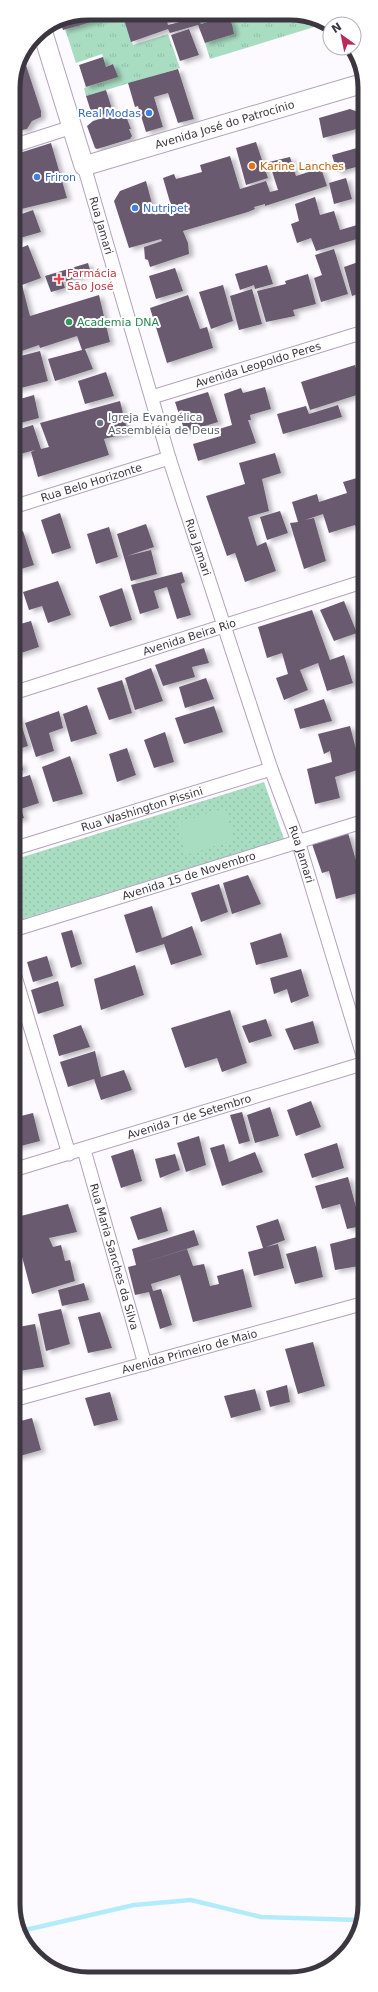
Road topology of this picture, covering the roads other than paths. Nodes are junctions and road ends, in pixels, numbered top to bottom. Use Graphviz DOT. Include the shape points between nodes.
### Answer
graph roads {
  1 [pos="44,36"];
  2 [pos="358,85"];
  3 [pos="72,127"];
  4 [pos="20,144"];
  5 [pos="84,166"];
  6 [pos="358,334"];
  7 [pos="152,397"];
  8 [pos="169,458"];
  9 [pos="20,505"];
  10 [pos="358,583"];
  11 [pos="224,625"];
  12 [pos="20,692"];
  13 [pos="271,769"];
  14 [pos="358,823"];
  15 [pos="298,841"];
  16 [pos="20,847"];
  17 [pos="20,928"];
  18 [pos="20,993"];
  19 [pos="358,1039"];
  20 [pos="358,1064"];
  21 [pos="84,1150"];
  22 [pos="69,1154"];
  23 [pos="20,1168"];
  24 [pos="358,1305"];
  25 [pos="144,1364"];
  26 [pos="20,1398"];
  1 -- 3 [label="street, Rua Jamari"];
  2 -- 5 [label="street, Avenida José do Patrocínio"];
  3 -- 4 [label="street"];
  3 -- 5 [label="street, Rua Jamari"];
  5 -- 7 [label="street, Rua Jamari"];
  6 -- 7 [label="street, Avenida Leopoldo Peres"];
  7 -- 8 [label="street, Rua Jamari"];
  8 -- 9 [label="street, Rua Belo Horizonte"];
  8 -- 11 [label="street, Rua Jamari"];
  10 -- 11 [label="street, Avenida Beira Rio"];
  11 -- 12 [label="street, Avenida Beira Rio"];
  11 -- 13 [label="street, Rua Jamari"];
  13 -- 15 [label="street, Rua Jamari"];
  13 -- 16 [label="street, Rua Washington Pissini"];
  14 -- 15 [label="street, Avenida 15 de Novembro"];
  15 -- 17 [label="street, Avenida 15 de Novembro"];
  15 -- 19 [label="street, Rua Jamari"];
  18 -- 22 [label="street"];
  20 -- 21 [label="street, Avenida 7 de Setembro"];
  21 -- 22 [label="street, Avenida 7 de Setembro"];
  21 -- 25 [label="street, Rua Maria Sanches da Silva"];
  22 -- 23 [label="street, Avenida 7 de Setembro"];
  24 -- 25 [label="street, Avenida Primeiro de Maio"];
  25 -- 26 [label="street, Avenida Primeiro de Maio"];
}
